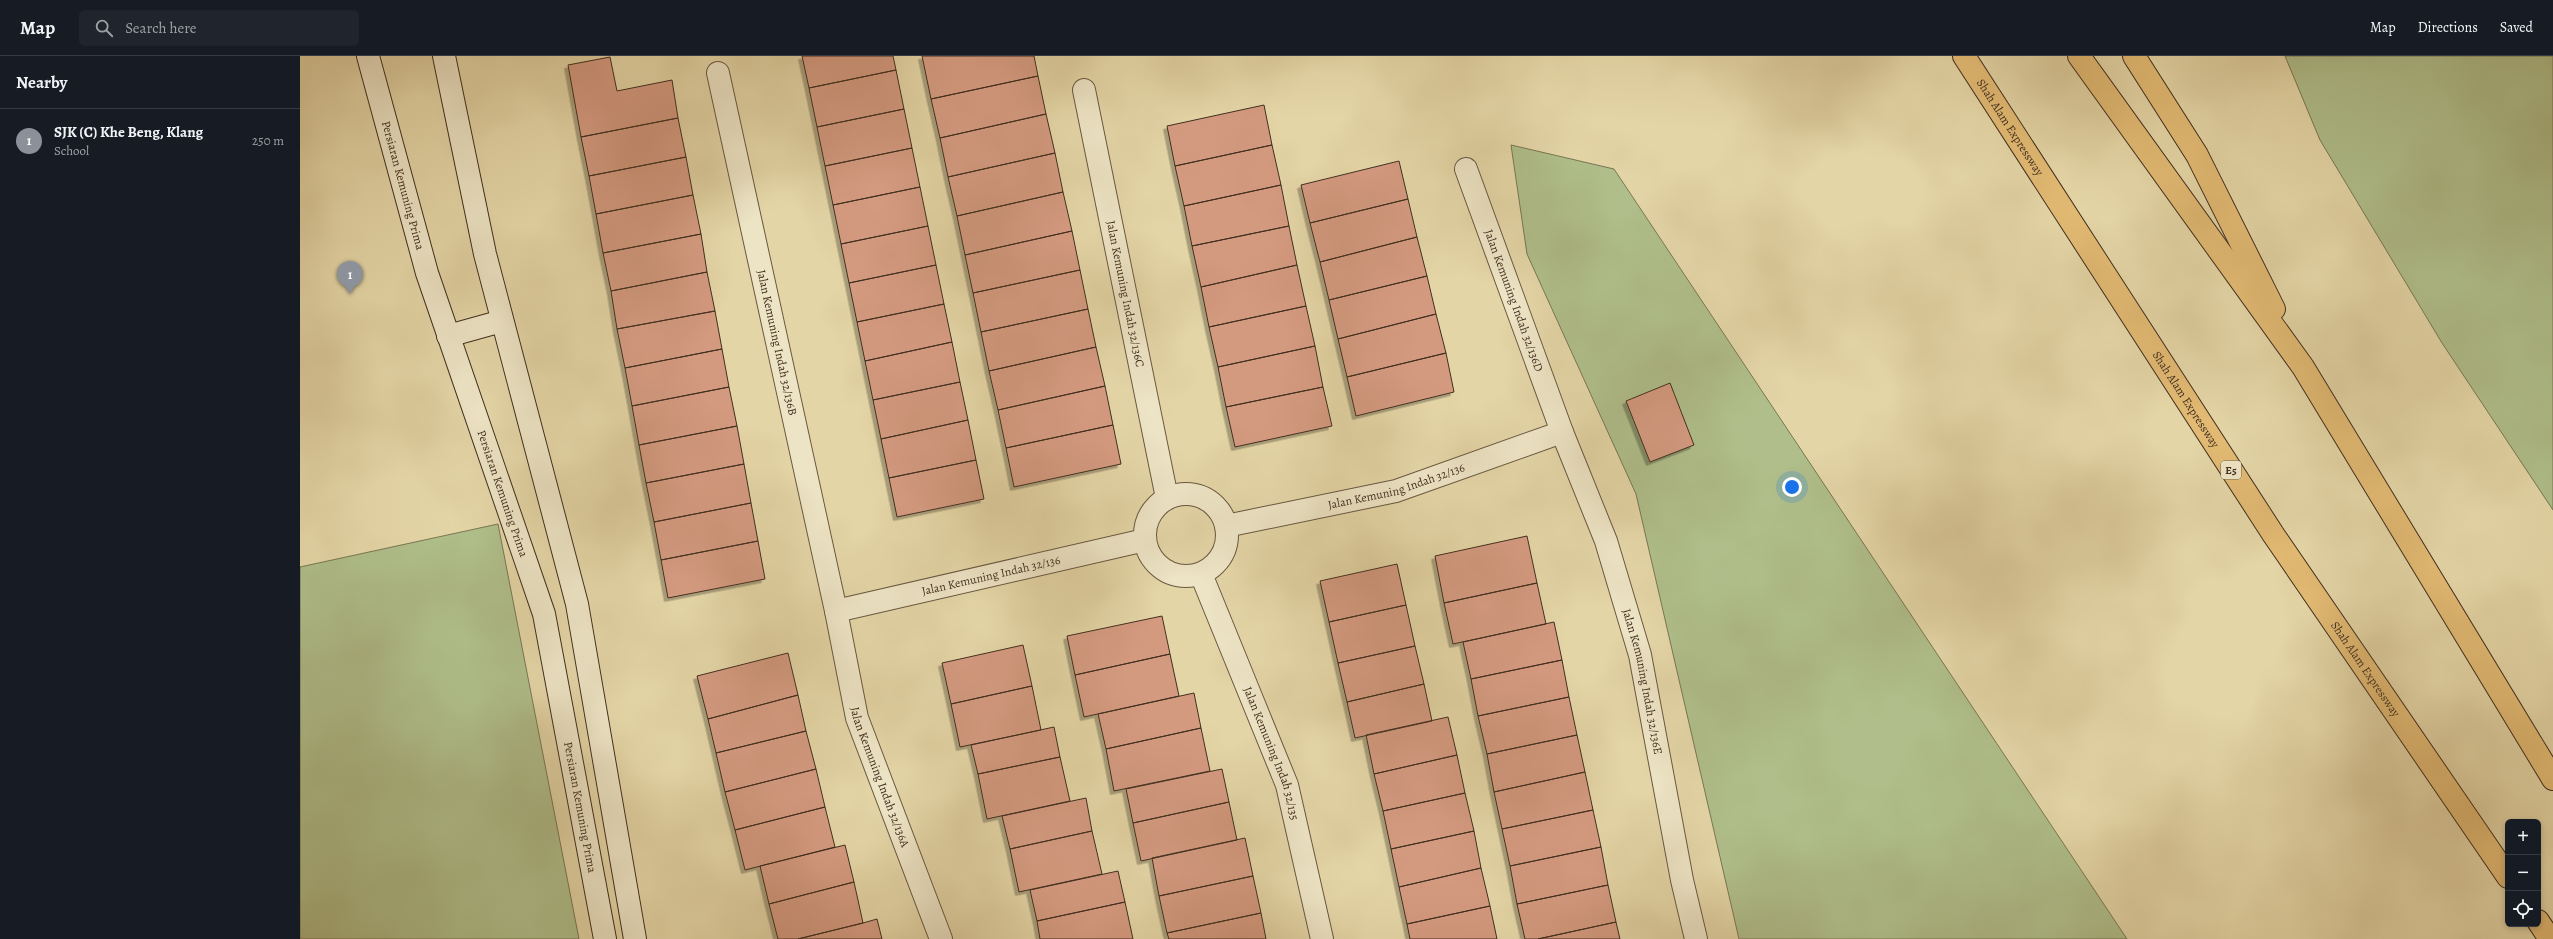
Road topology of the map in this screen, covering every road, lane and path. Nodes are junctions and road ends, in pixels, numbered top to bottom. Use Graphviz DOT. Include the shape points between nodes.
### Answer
graph roads {
  1 [pos="368,56"];
  2 [pos="444,56"];
  3 [pos="1964,56"];
  4 [pos="2079,56"];
  5 [pos="2134,56"];
  6 [pos="718,73"];
  7 [pos="1084,90"];
  8 [pos="1466,169"];
  9 [pos="502,321"];
  10 [pos="448,336"];
  11 [pos="2303,367"];
  12 [pos="1562,432"];
  13 [pos="1168,498"];
  14 [pos="1226,526"];
  15 [pos="1145,540"];
  16 [pos="1201,574"];
  17 [pos="836,611"];
  18 [pos="2553,780"];
  19 [pos="2505,873"];
  20 [pos="2541,926"];
  21 [pos="604,939"];
  22 [pos="635,939"];
  23 [pos="941,939"];
  24 [pos="1322,939"];
  25 [pos="1696,939"];
  26 [pos="2550,939"];
  1 -- 10 [label="street, Persiaran Kemuning Prima" via="427,273"];
  2 -- 9 [label="street" via="485,254"];
  3 -- 19 [label="highway, Shah Alam Expressway / E5" via="2273,534"];
  4 -- 11 [label="highway"];
  5 -- 11 [label="highway" via="2197,154"];
  6 -- 17 [label="street, Jalan Kemuning Indah 32/136B"];
  7 -- 13 [label="street, Jalan Kemuning Indah 32/136C"];
  8 -- 12 [label="street, Jalan Kemuning Indah 32/136D"];
  9 -- 10 [label="street"];
  9 -- 22 [label="street" via="577,604"];
  10 -- 21 [label="street, Persiaran Kemuning Prima" via="544,614"];
  11 -- 18 [label="highway"];
  12 -- 14 [label="street, Jalan Kemuning Indah 32/136" via="1396,492"];
  12 -- 25 [label="street, Jalan Kemuning Indah 32/136E" via="1606,541 1640,655 1682,880"];
  13 -- 14 [label="street" via="1179,494 1204,497 1222,514"];
  13 -- 15 [label="street" via="1158,505 1150,516 1145,528"];
  14 -- 16 [label="street" via="1225,549 1216,564"];
  15 -- 16 [label="street" via="1148,552 1164,571 1176,576"];
  15 -- 17 [label="street, Jalan Kemuning Indah 32/136"];
  16 -- 24 [label="street, Jalan Kemuning Indah 32/135" via="1287,785"];
  17 -- 23 [label="street, Jalan Kemuning Indah 32/136A" via="857,718"];
  20 -- 26 [label="highway"];
}
